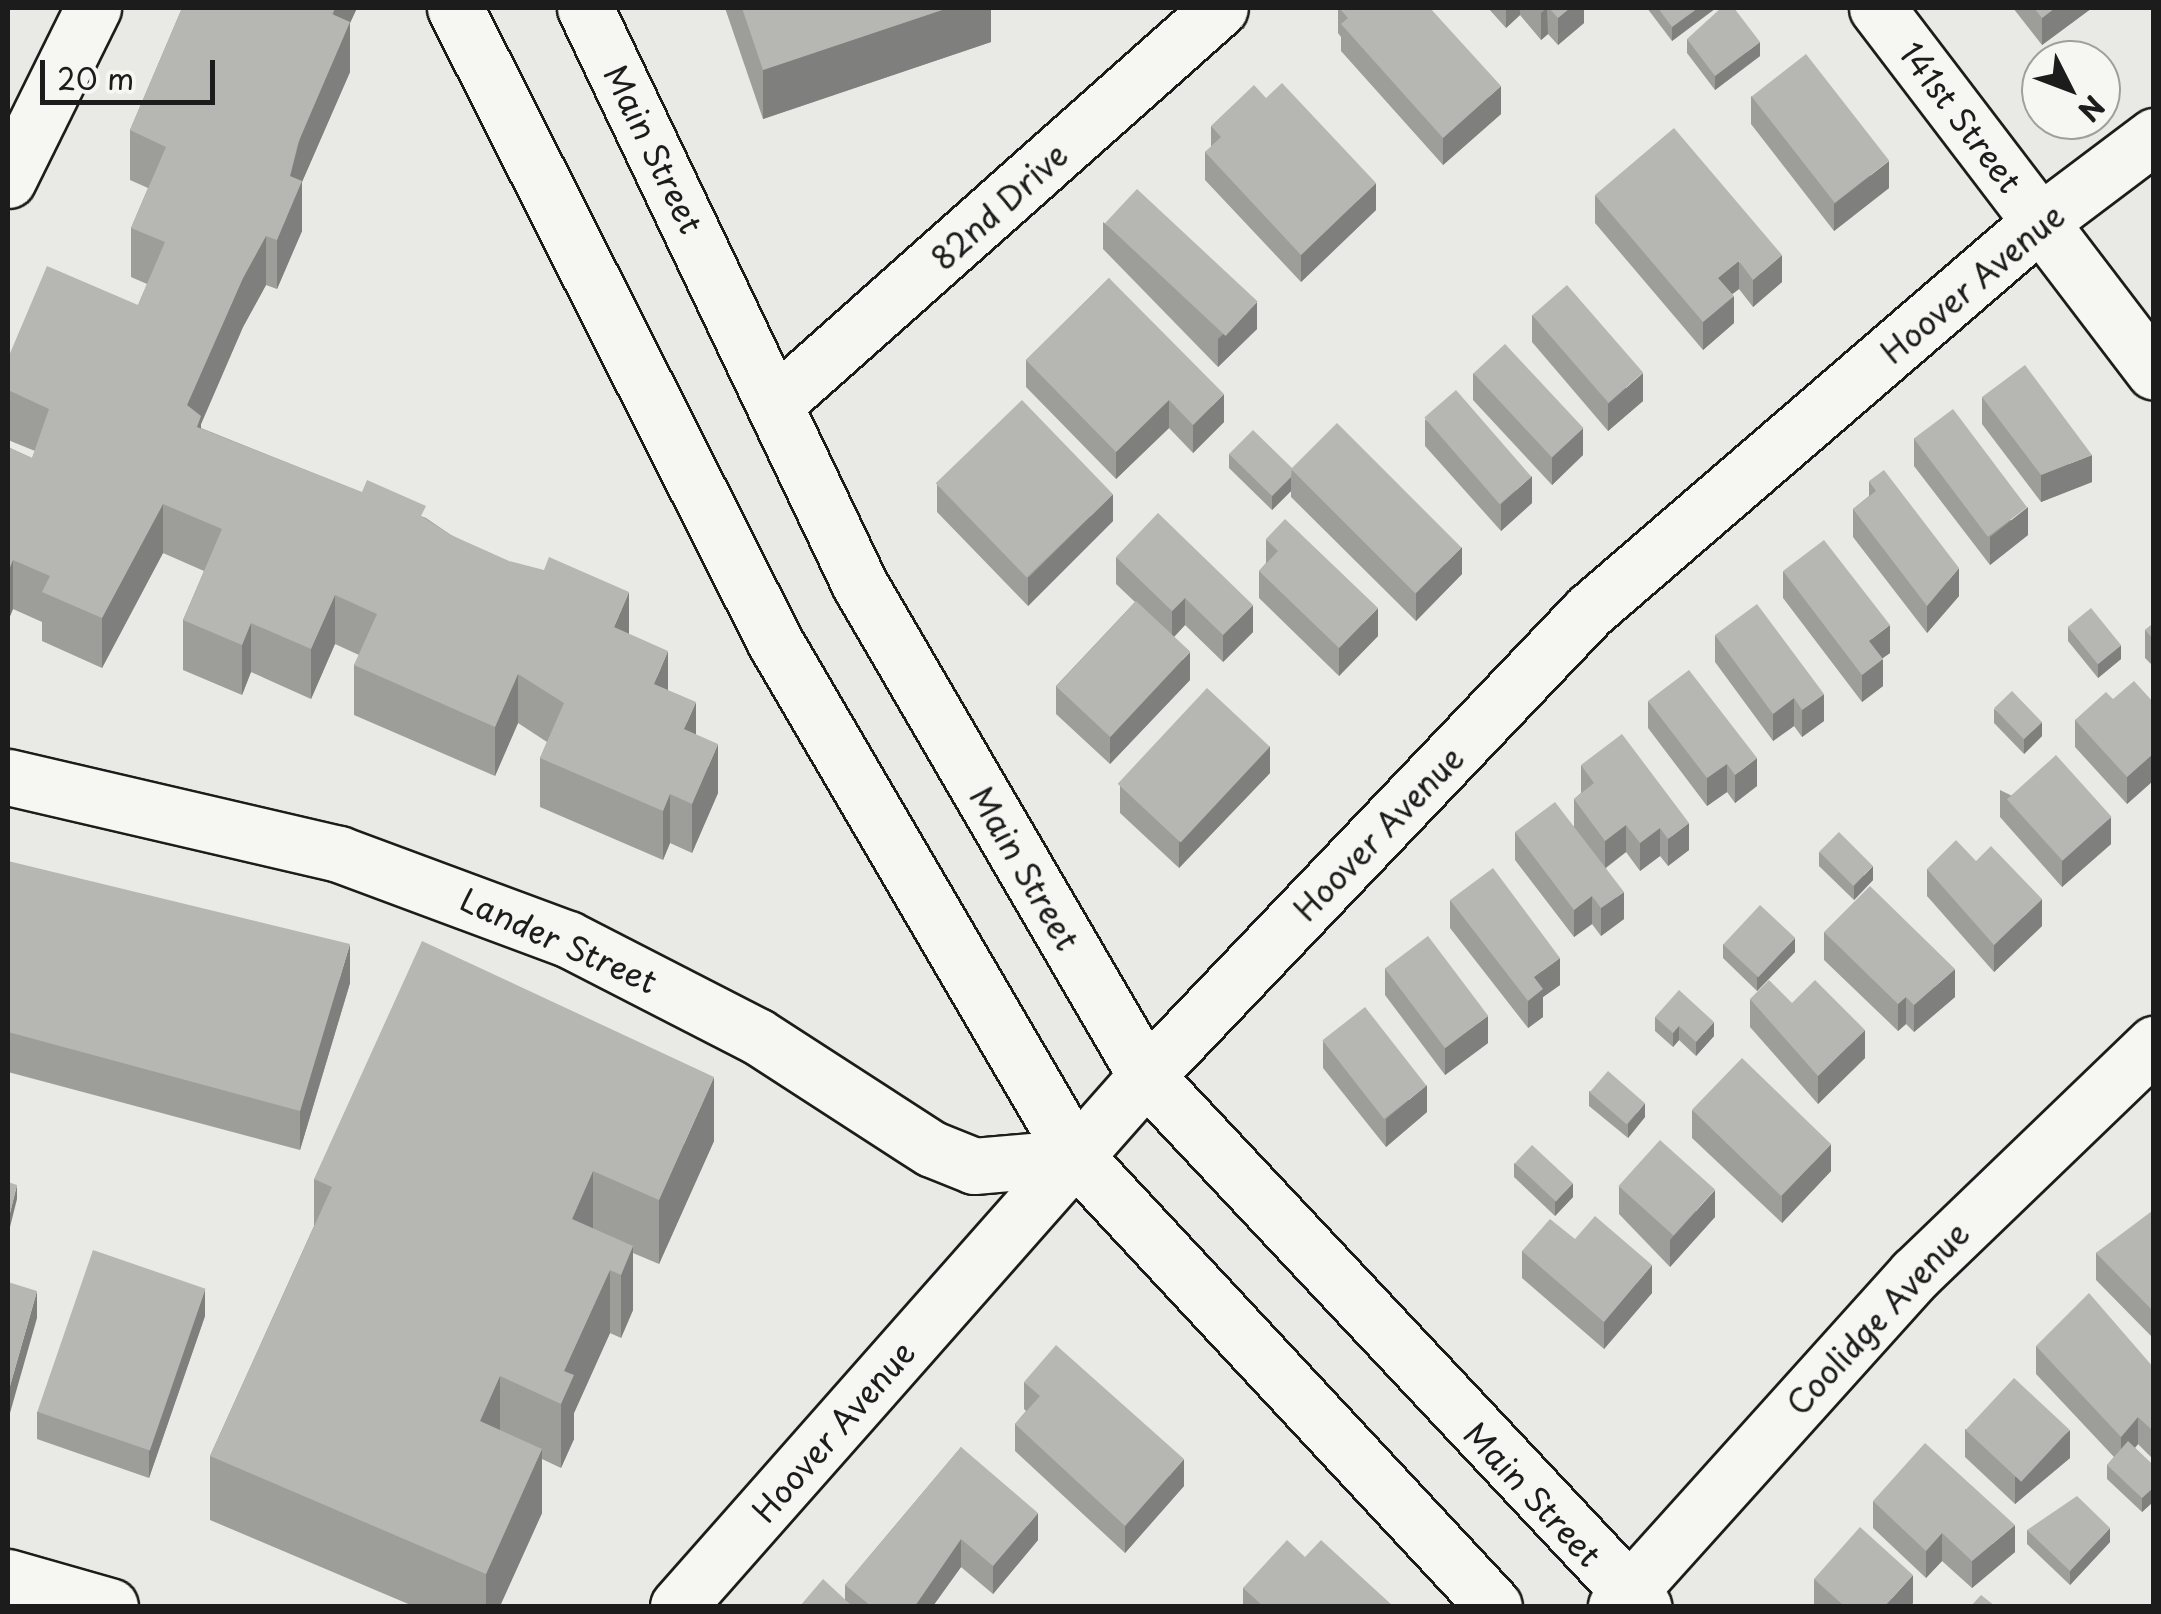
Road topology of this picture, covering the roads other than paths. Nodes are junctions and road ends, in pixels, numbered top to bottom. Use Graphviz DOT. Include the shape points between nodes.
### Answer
graph roads {
  1 [pos="93,8"];
  2 [pos="456,8"];
  3 [pos="585,8"];
  4 [pos="1220,8"];
  5 [pos="1877,8"];
  6 [pos="2154,136"];
  7 [pos="8,180"];
  8 [pos="2040,222"];
  9 [pos="2154,370"];
  10 [pos="776,403"];
  11 [pos="8,777"];
  12 [pos="2154,1044"];
  13 [pos="1146,1076"];
  14 [pos="1076,1157"];
  15 [pos="8,1578"];
  16 [pos="1629,1602"];
  17 [pos="110,1606"];
  18 [pos="678,1606"];
  19 [pos="1494,1606"];
  1 -- 7 [label="street"];
  2 -- 14 [label="street" via="775,642"];
  3 -- 10 [label="street, Main Street"];
  4 -- 10 [label="street, 82nd Drive"];
  5 -- 8 [label="street, 141st Street"];
  6 -- 8 [label="street, Hoover Avenue"];
  8 -- 9 [label="street, 141st Street"];
  8 -- 13 [label="street, Hoover Avenue" via="1590,611"];
  10 -- 13 [label="street, Main Street" via="860,584"];
  11 -- 14 [label="street, Lander Street" via="339,854 534,925 758,1036 932,1148 974,1166"];
  12 -- 16 [label="street, Coolidge Avenue" via="1915,1274"];
  13 -- 14 [label="street, Hoover Avenue"];
  13 -- 16 [label="street, Main Street"];
  14 -- 18 [label="street, Hoover Avenue"];
  14 -- 19 [label="street"];
  15 -- 17 [label="street"];
}
